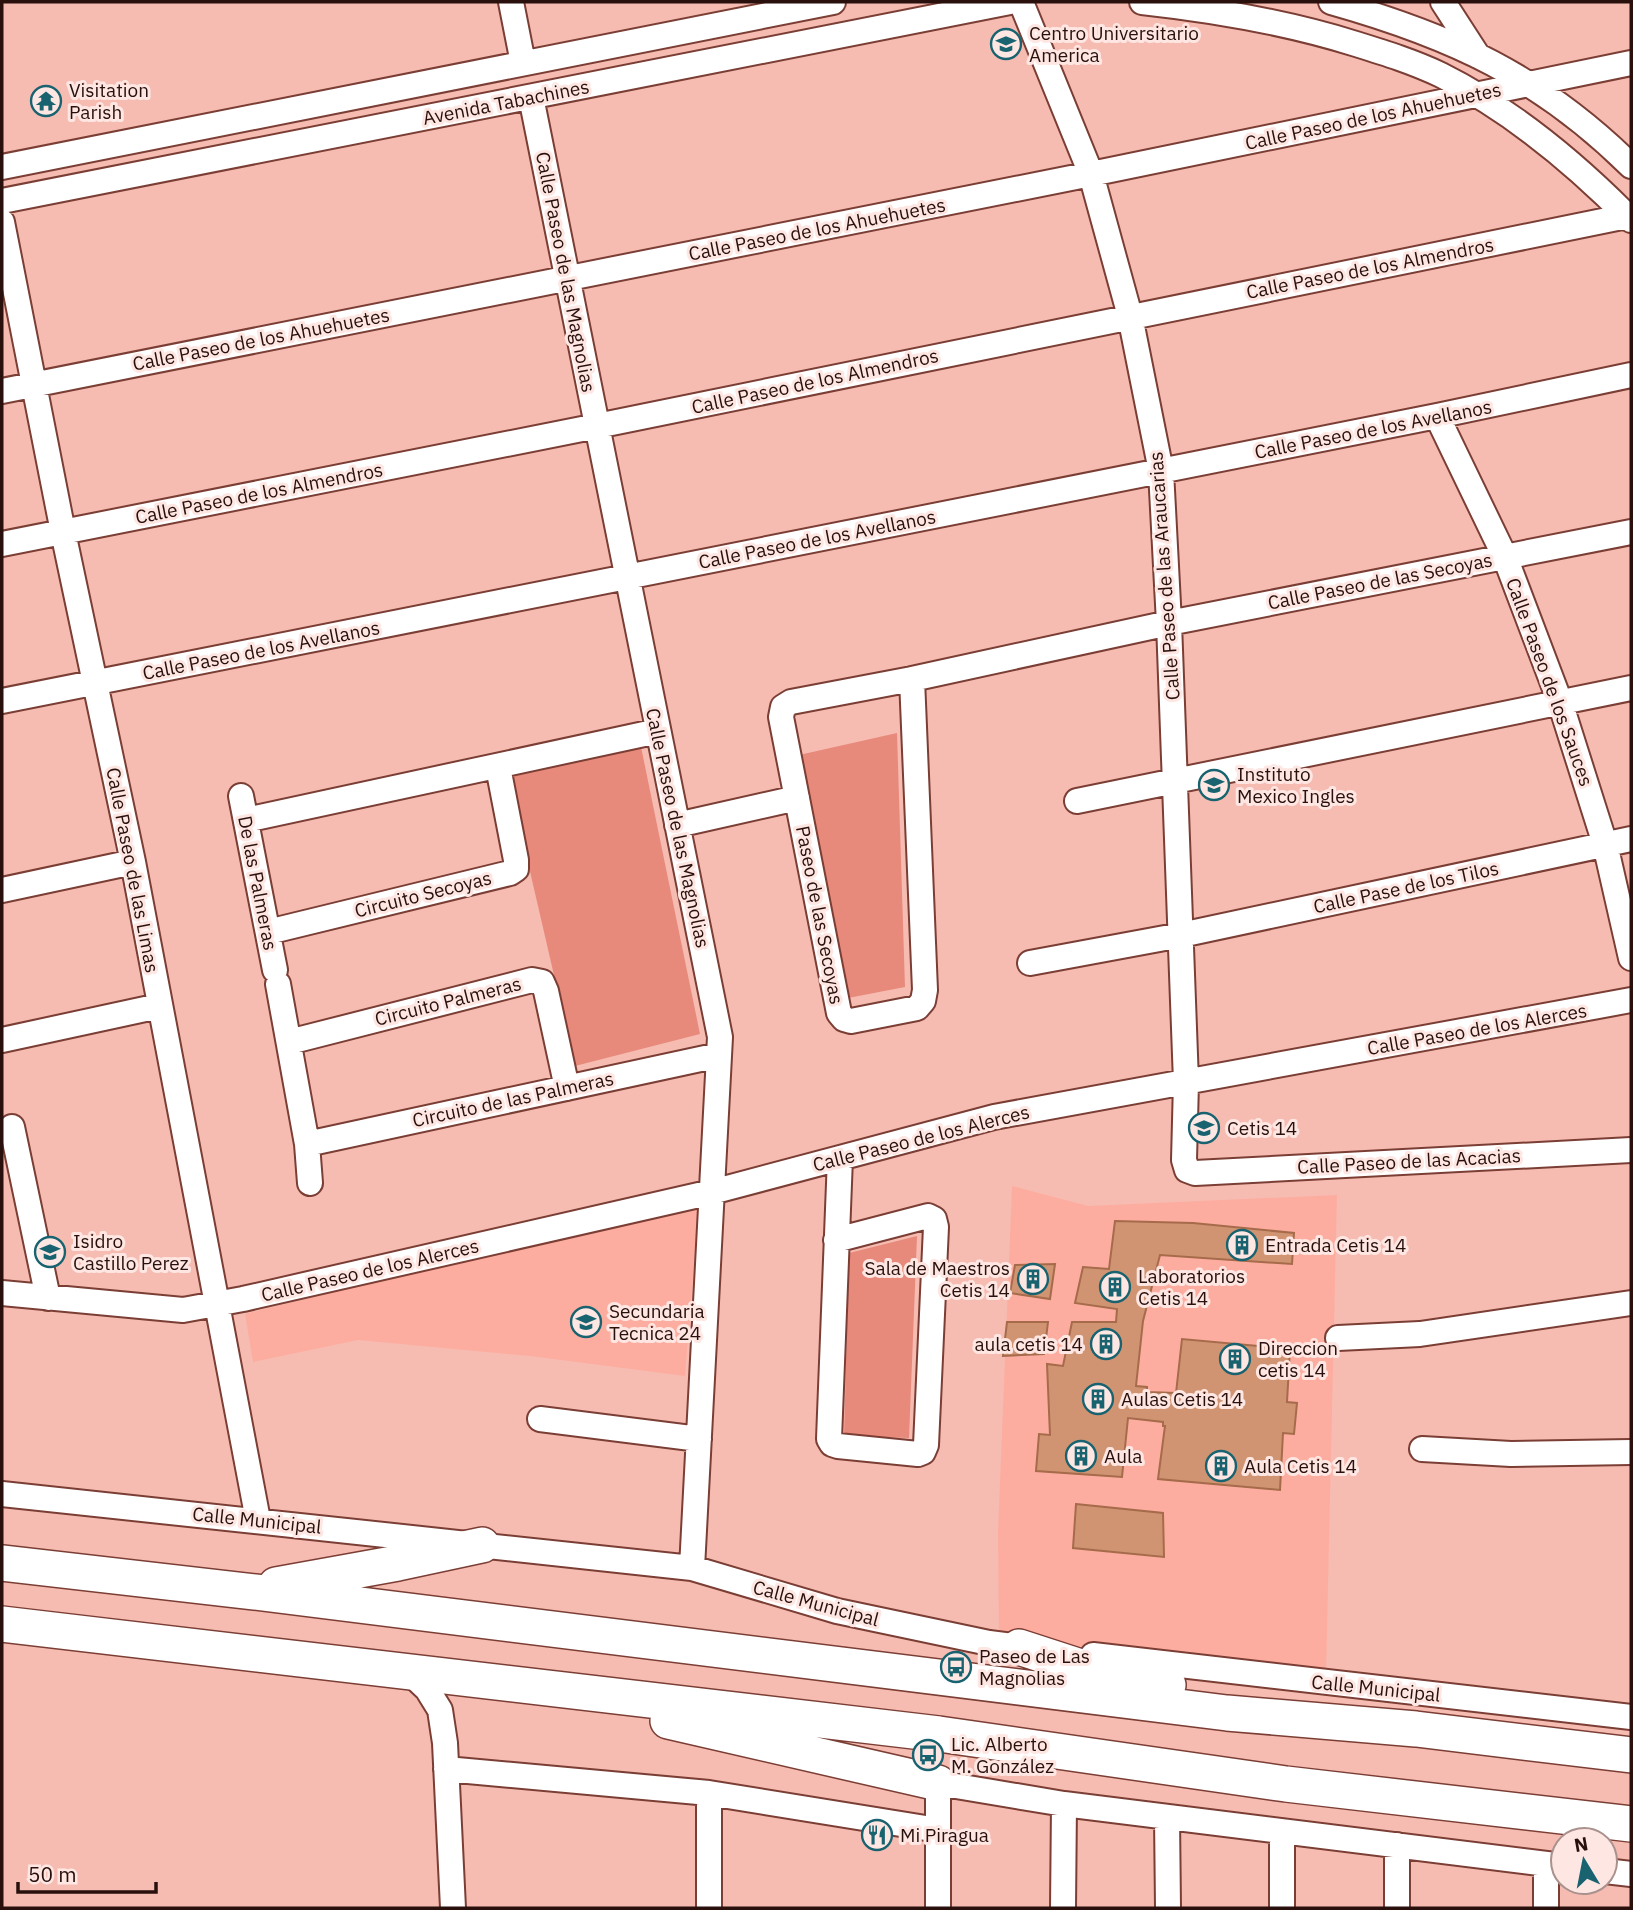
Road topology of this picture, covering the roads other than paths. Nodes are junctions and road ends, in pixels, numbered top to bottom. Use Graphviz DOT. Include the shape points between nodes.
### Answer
graph roads {
  1 [pos="511,2"];
  2 [pos="833,2"];
  3 [pos="1010,2"];
  4 [pos="1021,2"];
  5 [pos="1142,2"];
  6 [pos="1331,2"];
  7 [pos="1443,2"];
  8 [pos="1478,54"];
  9 [pos="1631,62"];
  10 [pos="523,63"];
  11 [pos="1528,83"];
  12 [pos="1477,95"];
  13 [pos="531,97"];
  14 [pos="1631,166"];
  15 [pos="2,167"];
  16 [pos="1091,174"];
  17 [pos="2,201"];
  18 [pos="1629,218"];
  19 [pos="2,222"];
  20 [pos="567,279"];
  21 [pos="1130,316"];
  22 [pos="1631,375"];
  23 [pos="33,384"];
  24 [pos="2,391"];
  25 [pos="1437,416"];
  26 [pos="597,426"];
  27 [pos="1160,471"];
  28 [pos="63,532"];
  29 [pos="1631,532"];
  30 [pos="2,544"];
  31 [pos="1505,556"];
  32 [pos="627,577"];
  33 [pos="1169,622"];
  34 [pos="912,679"];
  35 [pos="96,682"];
  36 [pos="1631,688"];
  37 [pos="2,701"];
  38 [pos="1560,702"];
  39 [pos="658,731"];
  40 [pos="498,767"];
  41 [pos="1175,780"];
  42 [pos="241,796"];
  43 [pos="797,798"];
  44 [pos="1077,801"];
  45 [pos="246,820"];
  46 [pos="677,825"];
  47 [pos="1631,839"];
  48 [pos="1605,844"];
  49 [pos="133,862"];
  50 [pos="2,890"];
  51 [pos="268,932"];
  52 [pos="1181,935"];
  53 [pos="1631,958"];
  54 [pos="1030,963"];
  55 [pos="1631,1000"];
  56 [pos="159,1006"];
  57 [pos="2,1040"];
  58 [pos="289,1042"];
  59 [pos="719,1055"];
  60 [pos="1186,1082"];
  61 [pos="567,1088"];
  62 [pos="12,1127"];
  63 [pos="307,1144"];
  64 [pos="1631,1150"];
  65 [pos="840,1158"];
  66 [pos="1187,1170"];
  67 [pos="310,1183"];
  68 [pos="712,1192"];
  69 [pos="836,1240"];
  70 [pos="2,1293"];
  71 [pos="48,1298"];
  72 [pos="1631,1303"];
  73 [pos="217,1304"];
  74 [pos="1338,1338"];
  75 [pos="540,1419"];
  76 [pos="699,1439"];
  77 [pos="1422,1449"];
  78 [pos="1631,1452"];
  79 [pos="2,1494"];
  80 [pos="258,1520"];
  81 [pos="482,1545"];
  82 [pos="2,1563"];
  83 [pos="692,1568"];
  84 [pos="254,1592"];
  85 [pos="2,1624"];
  86 [pos="1019,1647"];
  87 [pos="407,1670"];
  88 [pos="575,1690"];
  89 [pos="1631,1717"];
  90 [pos="1416,1729"];
  91 [pos="1631,1755"];
  92 [pos="446,1769"];
  93 [pos="938,1783"];
  94 [pos="709,1793"];
  95 [pos="1064,1804"];
  96 [pos="1167,1817"];
  97 [pos="1631,1824"];
  98 [pos="938,1830"];
  99 [pos="1282,1831"];
  100 [pos="1397,1844"];
  101 [pos="1549,1864"];
  102 [pos="453,1908"];
  103 [pos="709,1908"];
  104 [pos="938,1908"];
  105 [pos="1063,1908"];
  106 [pos="1168,1908"];
  107 [pos="1282,1908"];
  108 [pos="1397,1908"];
  1 -- 10 [label="street"];
  2 -- 10 [label="street, Avenida Tabachines"];
  3 -- 13 [label="street, Avenida Tabachines"];
  4 -- 16 [label="street, Calle Paseo de las Araucarias"];
  5 -- 12 [label="street" via="1306,29 1393,55"];
  6 -- 8 [label="street"];
  7 -- 8 [label="street"];
  8 -- 11 [label="street"];
  8 -- 12 [label="street"];
  9 -- 11 [label="street, Calle Paseo de los Ahuehuetes"];
  10 -- 15 [label="street, Avenida Tabachines"];
  11 -- 12 [label="street, Calle Paseo de los Ahuehuetes"];
  11 -- 14 [label="street" via="1598,133"];
  12 -- 16 [label="street, Calle Paseo de los Ahuehuetes"];
  12 -- 18 [label="street" via="1532,131"];
  13 -- 17 [label="street, Avenida Tabachines"];
  13 -- 20 [label="street, Calle Paseo de las Magnolias"];
  16 -- 20 [label="street, Calle Paseo de los Ahuehuetes"];
  16 -- 21 [label="street, Calle Paseo de las Araucarias"];
  18 -- 21 [label="street, Calle Paseo de los Almendros"];
  19 -- 23 [label="street, Calle Paseo de las Limas"];
  20 -- 23 [label="street, Calle Paseo de los Ahuehuetes"];
  20 -- 26 [label="street, Calle Paseo de las Magnolias"];
  21 -- 26 [label="street, Calle Paseo de los Almendros"];
  21 -- 27 [label="street, Calle Paseo de las Araucarias"];
  22 -- 25 [label="street, Calle Paseo de los Avellanos"];
  23 -- 24 [label="street, Calle Paseo de los Ahuehuetes"];
  23 -- 28 [label="street, Calle Paseo de las Limas"];
  25 -- 27 [label="street, Calle Paseo de los Avellanos"];
  25 -- 31 [label="street, Calle Paseo de los Sauces"];
  26 -- 28 [label="street, Calle Paseo de los Almendros"];
  26 -- 32 [label="street, Calle Paseo de las Magnolias"];
  27 -- 32 [label="street, Calle Paseo de los Avellanos"];
  27 -- 33 [label="street, Calle Paseo de las Araucarias"];
  28 -- 30 [label="street, Calle Paseo de los Almendros"];
  28 -- 35 [label="street, Calle Paseo de las Limas"];
  29 -- 31 [label="street, Calle Paseo de las Secoyas"];
  31 -- 33 [label="street, Calle Paseo de las Secoyas"];
  31 -- 38 [label="street, Calle Paseo de los Sauces"];
  32 -- 35 [label="street, Calle Paseo de los Avellanos"];
  32 -- 39 [label="street, Calle Paseo de las Magnolias"];
  33 -- 34 [label="street, Paseo de las Secoyas"];
  33 -- 41 [label="street, Calle Paseo de las Araucarias"];
  34 -- 43 [label="street, Paseo de las Secoyas" via="791,702 783,708"];
  34 -- 43 [label="street, Paseo de las Secoyas" via="925,990 917,1008 851,1021 839,1013"];
  35 -- 37 [label="street, Calle Paseo de los Avellanos"];
  35 -- 49 [label="street, Calle Paseo de las Limas"];
  36 -- 38 [label="street"];
  38 -- 41 [label="street"];
  38 -- 48 [label="street, Calle Paseo de los Sauces"];
  39 -- 40 [label="street"];
  39 -- 46 [label="street, Calle Paseo de las Magnolias"];
  40 -- 45 [label="street"];
  40 -- 51 [label="street, Circuito Secoyas" via="516,869"];
  41 -- 44 [label="street"];
  41 -- 52 [label="street, Calle Paseo de las Araucarias"];
  42 -- 45 [label="street, De las Palmeras"];
  43 -- 46 [label="street"];
  45 -- 51 [label="street, De las Palmeras"];
  46 -- 59 [label="street, Calle Paseo de las Magnolias" via="718,1020"];
  47 -- 48 [label="street, Calle Pase de los Tilos"];
  48 -- 52 [label="street, Calle Pase de los Tilos"];
  48 -- 53 [label="street, Calle Paseo de los Sauces"];
  49 -- 50 [label="street"];
  49 -- 56 [label="street, Calle Paseo de las Limas"];
  51 -- 58 [label="street, De las Palmeras"];
  52 -- 54 [label="street, Calle Pase de los Tilos"];
  52 -- 60 [label="street, Calle Paseo de las Araucarias"];
  55 -- 60 [label="street, Calle Paseo de los Alerces"];
  56 -- 57 [label="street"];
  56 -- 73 [label="street, Calle Paseo de las Limas"];
  58 -- 61 [label="street, Circuito Palmeras" via="532,980 542,982 546,990"];
  58 -- 63 [label="street, De las Palmeras"];
  59 -- 61 [label="street, Circuito de las Palmeras"];
  59 -- 68 [label="street, Calle Paseo de las Magnolias"];
  60 -- 65 [label="street, Calle Paseo de los Alerces" via="994,1117"];
  60 -- 66 [label="street, Calle Paseo de las Araucarias"];
  61 -- 63 [label="street, Circuito de las Palmeras"];
  62 -- 71 [label="street"];
  63 -- 67 [label="street, De las Palmeras"];
  64 -- 66 [label="street, Calle Paseo de las Acacias"];
  65 -- 68 [label="street, Calle Paseo de los Alerces"];
  65 -- 69 [label="street"];
  68 -- 73 [label="street, Calle Paseo de los Alerces"];
  68 -- 76 [label="street, Calle Paseo de las Magnolias"];
  69 -- 69 [label="street" via="829,1439 838,1446 918,1454 923,1452 934,1219 928,1216"];
  70 -- 71 [label="street, Calle Paseo de los Alerces"];
  71 -- 73 [label="street, Calle Paseo de los Alerces" via="183,1310"];
  72 -- 74 [label="street" via="1420,1334"];
  73 -- 80 [label="street, Calle Paseo de las Limas"];
  75 -- 76 [label="street"];
  76 -- 83 [label="street, Calle Paseo de las Magnolias"];
  77 -- 78 [label="street" via="1511,1454"];
  79 -- 80 [label="street, Calle Municipal"];
  80 -- 81 [label="street, Calle Municipal"];
  81 -- 83 [label="street, Calle Municipal"];
  81 -- 84 [label="highway" via="290,1581"];
  82 -- 84 [label="highway"];
  83 -- 86 [label="street, Calle Municipal" via="837,1611"];
  84 -- 90 [label="highway" via="1188,1709"];
  85 -- 87 [label="highway"];
  86 -- 89 [label="street, Calle Municipal"];
  86 -- 90 [label="highway" via="1093,1671 1312,1714"];
  87 -- 88 [label="highway"];
  87 -- 92 [label="street" via="440,1710"];
  88 -- 93 [label="highway" via="617,1710"];
  88 -- 97 [label="highway" via="939,1734 1286,1784"];
  90 -- 91 [label="highway"];
  92 -- 94 [label="street"];
  92 -- 102 [label="street"];
  93 -- 95 [label="street"];
  93 -- 98 [label="street"];
  94 -- 98 [label="street"];
  94 -- 103 [label="street"];
  95 -- 96 [label="street"];
  95 -- 105 [label="street"];
  96 -- 99 [label="street"];
  96 -- 106 [label="street"];
  98 -- 104 [label="street"];
  99 -- 100 [label="street"];
  99 -- 107 [label="street"];
  100 -- 101 [label="street"];
  100 -- 108 [label="street"];
}
